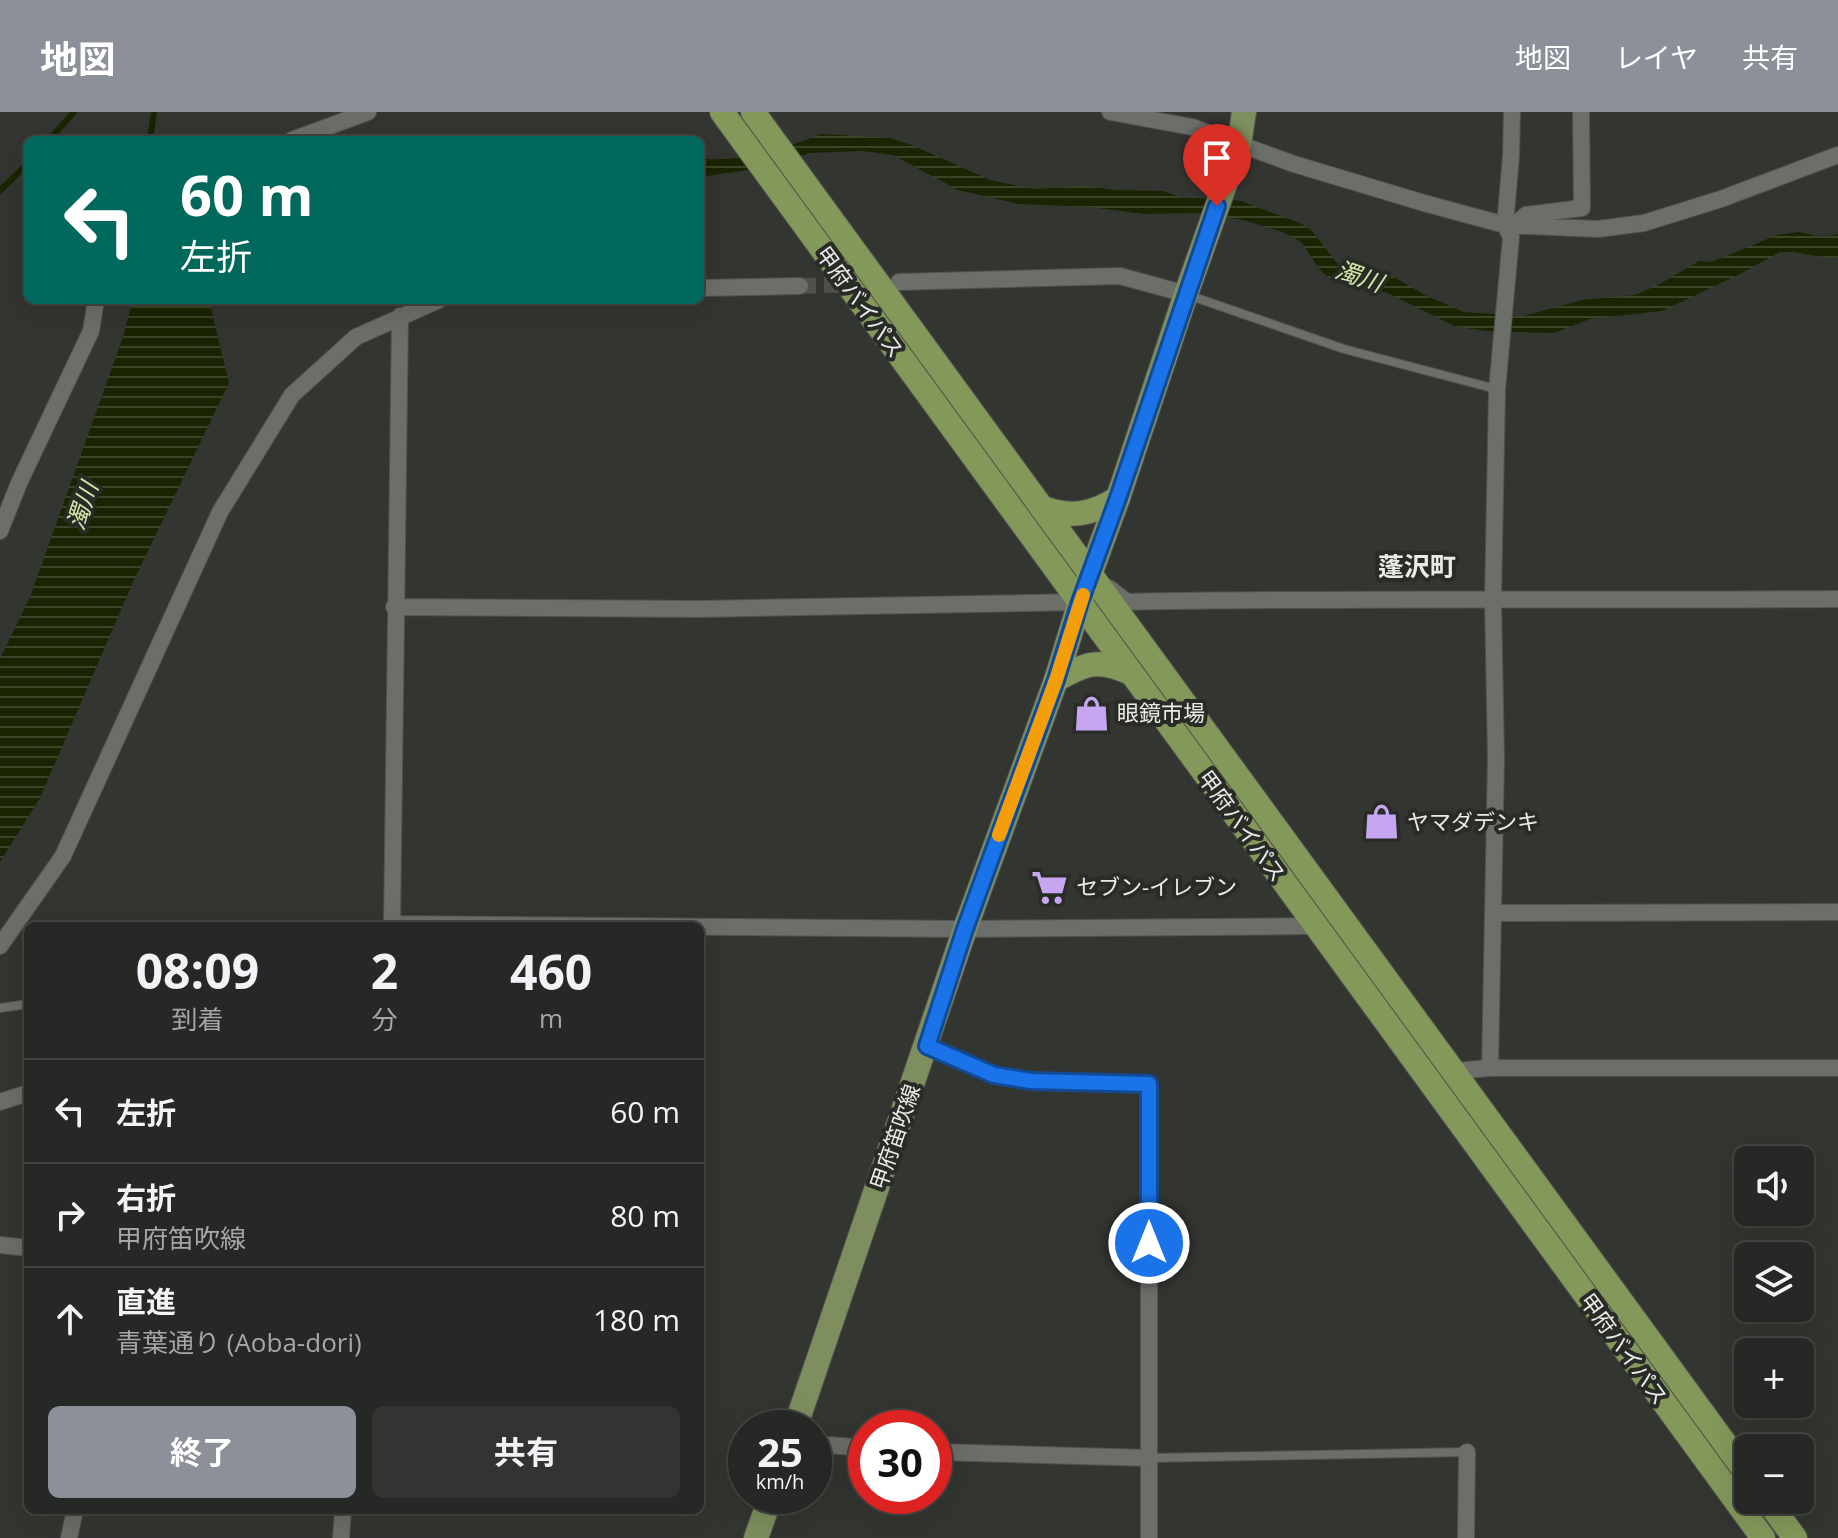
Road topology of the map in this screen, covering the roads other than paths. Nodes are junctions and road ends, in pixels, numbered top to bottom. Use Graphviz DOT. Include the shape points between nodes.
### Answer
graph roads {
  1 [pos="368,112"];
  2 [pos="722,112"];
  3 [pos="753,112"];
  4 [pos="1110,112"];
  5 [pos="1244,112"];
  6 [pos="1512,112"];
  7 [pos="1581,112"];
  8 [pos="303,136"];
  9 [pos="1237,148"];
  10 [pos="1838,155"];
  11 [pos="1510,229"];
  12 [pos="899,282"];
  13 [pos="800,286"];
  14 [pos="704,288"];
  15 [pos="1187,290"];
  16 [pos="95,304"];
  17 [pos="429,304"];
  18 [pos="400,316"];
  19 [pos="1499,383"];
  20 [pos="1118,498"];
  21 [pos="1041,507"];
  22 [pos="0,531"];
  23 [pos="1091,574"];
  24 [pos="1838,599"];
  25 [pos="1493,600"];
  26 [pos="1080,602"];
  27 [pos="394,607"];
  28 [pos="1128,672"];
  29 [pos="1056,680"];
  30 [pos="1838,912"];
  31 [pos="1493,913"];
  32 [pos="392,922"];
  33 [pos="1316,926"];
  34 [pos="704,927"];
  35 [pos="965,929"];
  36 [pos="0,946"];
  37 [pos="24,1005"];
  38 [pos="0,1008"];
  39 [pos="927,1046"];
  40 [pos="1490,1068"];
  41 [pos="1838,1068"];
  42 [pos="1457,1076"];
  43 [pos="24,1094"];
  44 [pos="0,1102"];
  45 [pos="0,1245"];
  46 [pos="24,1248"];
  47 [pos="801,1410"];
  48 [pos="1467,1452"];
  49 [pos="952,1453"];
  50 [pos="1734,1456"];
  51 [pos="1149,1458"];
  52 [pos="74,1514"];
  53 [pos="343,1514"];
  54 [pos="765,1514"];
  55 [pos="1777,1514"];
  56 [pos="69,1538"];
  57 [pos="341,1538"];
  58 [pos="756,1538"];
  59 [pos="1149,1538"];
  60 [pos="1466,1538"];
  61 [pos="1763,1538"];
  62 [pos="1795,1538"];
  1 -- 8 [label="street"];
  2 -- 26 [label="highway, 甲府バイパス"];
  3 -- 21 [label="highway, 甲府バイパス"];
  4 -- 9 [label="street" via="1192,127"];
  5 -- 9 [label="main road, 甲府笛吹線"];
  6 -- 11 [label="street"];
  7 -- 11 [label="street" via="1582,208 1526,215"];
  9 -- 11 [label="street"];
  9 -- 15 [label="main road, 甲府笛吹線"];
  10 -- 11 [label="street" via="1644,223"];
  11 -- 19 [label="street"];
  12 -- 15 [label="street" via="1120,276"];
  13 -- 14 [label="street"];
  15 -- 19 [label="lane" via="1344,349"];
  15 -- 20 [label="main road, 甲府笛吹線"];
  16 -- 22 [label="street" via="91,331"];
  17 -- 18 [label="street"];
  18 -- 27 [label="street"];
  18 -- 36 [label="street" via="356,337 292,395 220,512 63,856"];
  19 -- 25 [label="street"];
  20 -- 21 [label="highway" via="1081,514"];
  20 -- 23 [label="main road, 甲府笛吹線"];
  21 -- 23 [label="highway, 甲府バイパス"];
  23 -- 25 [label="street" via="1127,602"];
  23 -- 26 [label="main road, 甲府笛吹線"];
  23 -- 42 [label="highway, 甲府バイパス"];
  24 -- 25 [label="street"];
  25 -- 31 [label="street"];
  26 -- 27 [label="street" via="701,609"];
  26 -- 28 [label="highway, 甲府バイパス"];
  26 -- 29 [label="main road, 甲府笛吹線"];
  27 -- 32 [label="street"];
  28 -- 29 [label="highway" via="1107,662"];
  28 -- 33 [label="highway, 甲府バイパス"];
  29 -- 35 [label="main road, 甲府笛吹線"];
  30 -- 31 [label="street"];
  31 -- 40 [label="street"];
  33 -- 35 [label="street"];
  33 -- 61 [label="highway, 甲府バイパス"];
  34 -- 35 [label="street"];
  35 -- 39 [label="main road, 甲府笛吹線"];
  37 -- 38 [label="lane"];
  39 -- 47 [label="main road, 甲府笛吹線"];
  39 -- 51 [label="street" via="994,1075 1149,1084"];
  40 -- 41 [label="street"];
  40 -- 42 [label="street"];
  42 -- 50 [label="highway, 甲府バイパス"];
  43 -- 44 [label="street"];
  45 -- 46 [label="street"];
  48 -- 51 [label="lane"];
  48 -- 60 [label="street"];
  49 -- 51 [label="street"];
  51 -- 59 [label="street"];
  52 -- 56 [label="street"];
  53 -- 57 [label="street"];
  54 -- 58 [label="main road"];
  55 -- 62 [label="highway"];
}
